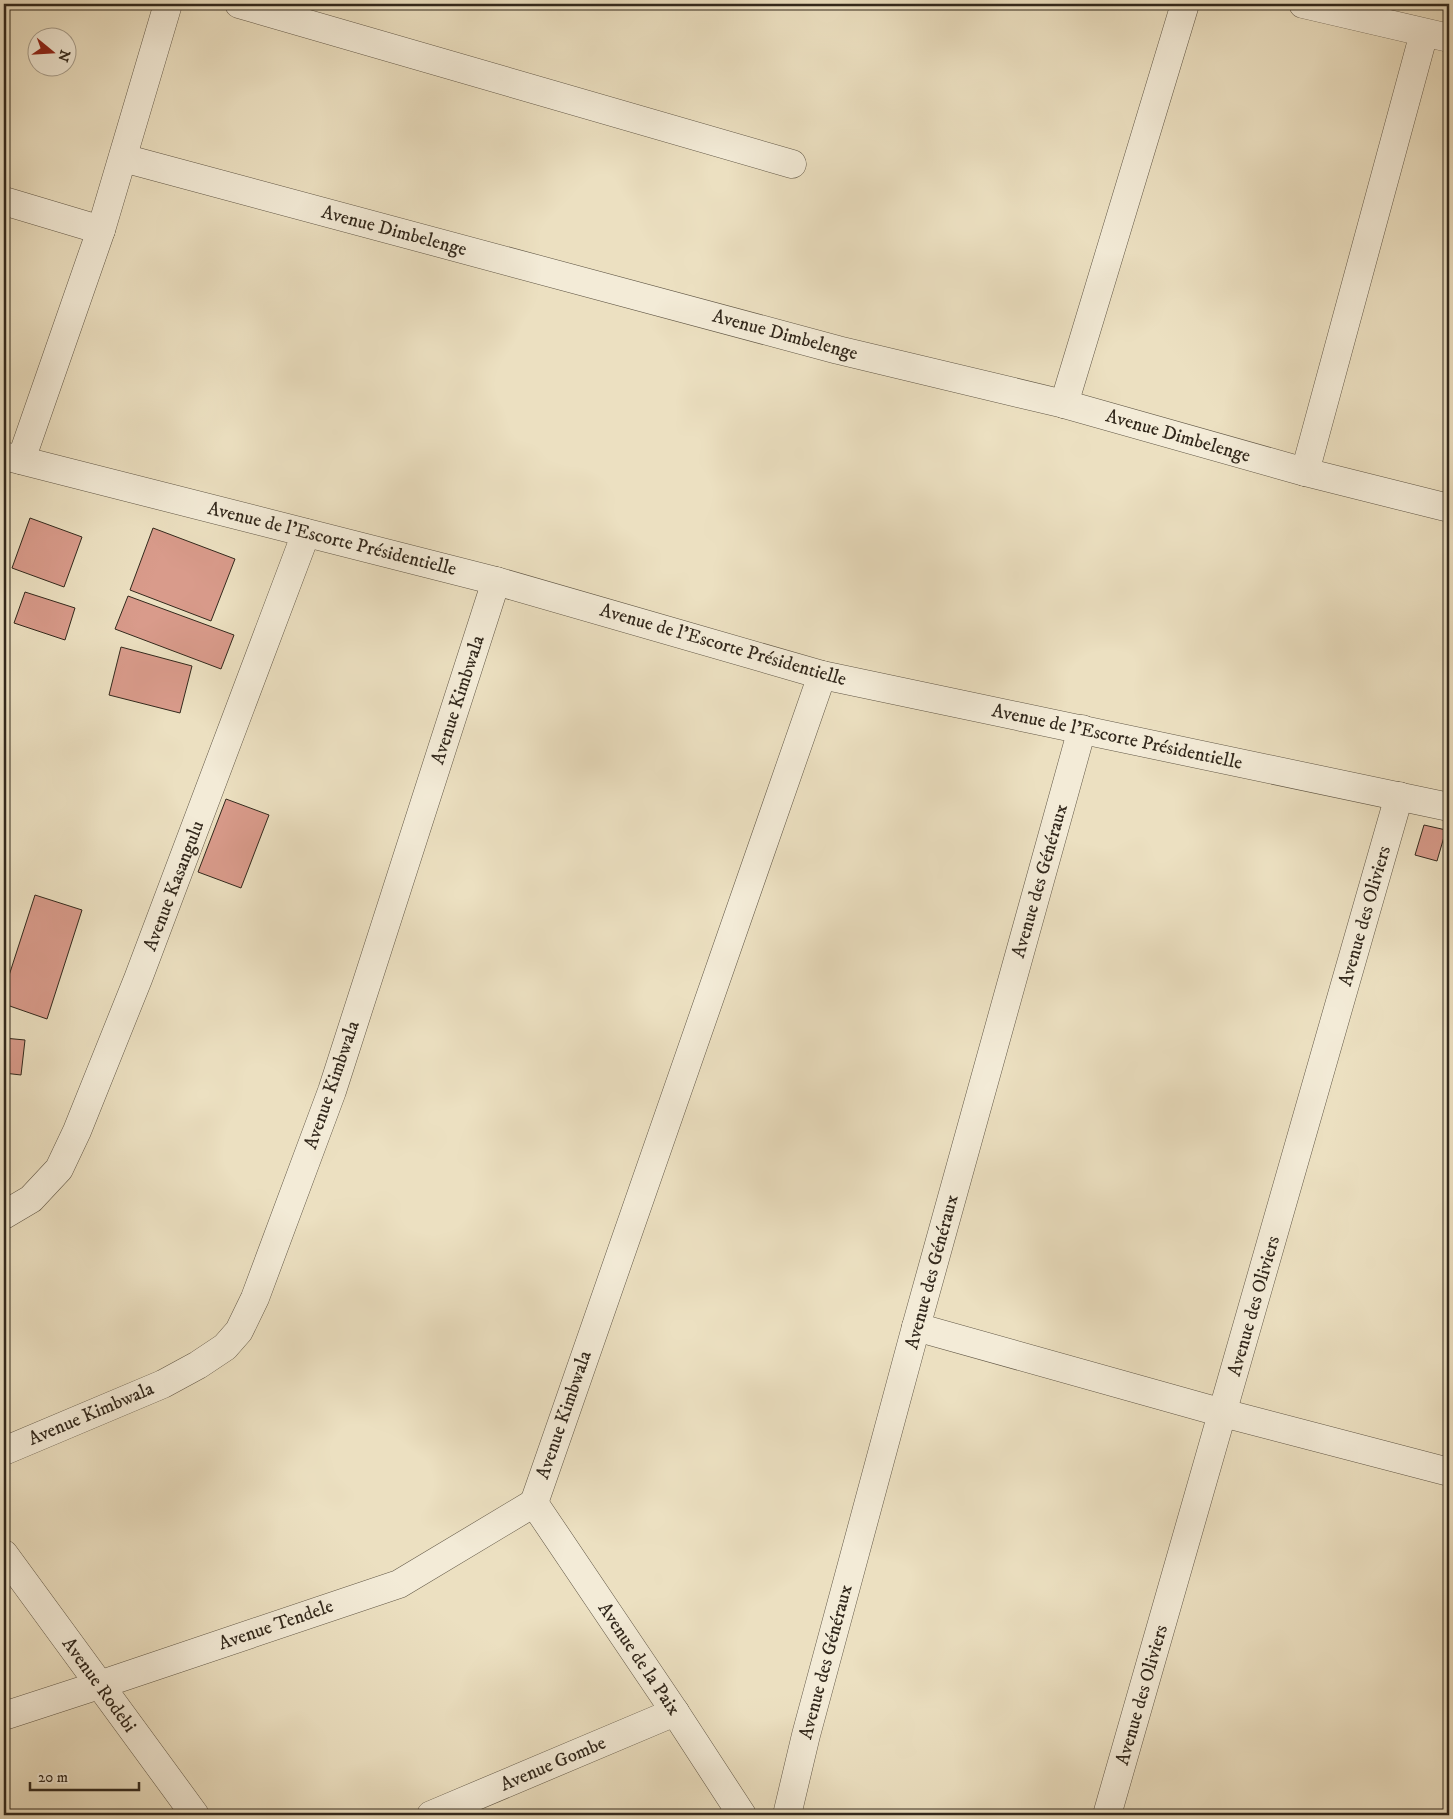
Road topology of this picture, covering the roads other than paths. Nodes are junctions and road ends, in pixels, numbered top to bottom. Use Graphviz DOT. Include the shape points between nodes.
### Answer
graph roads {
  1 [pos="168,4"];
  2 [pos="239,4"];
  3 [pos="1185,4"];
  4 [pos="1303,4"];
  5 [pos="1436,36"];
  6 [pos="123,158"];
  7 [pos="792,164"];
  8 [pos="4,201"];
  9 [pos="101,230"];
  10 [pos="1064,404"];
  11 [pos="12,458"];
  12 [pos="1305,472"];
  13 [pos="1449,508"];
  14 [pos="306,533"];
  15 [pos="496,581"];
  16 [pos="822,675"];
  17 [pos="1082,729"];
  18 [pos="1399,796"];
  19 [pos="1449,807"];
  20 [pos="4,1215"];
  21 [pos="916,1328"];
  22 [pos="1223,1413"];
  23 [pos="4,1451"];
  24 [pos="1449,1472"];
  25 [pos="534,1503"];
  26 [pos="4,1554"];
  27 [pos="99,1685"];
  28 [pos="675,1712"];
  29 [pos="4,1716"];
  30 [pos="195,1815"];
  31 [pos="431,1815"];
  32 [pos="742,1815"];
  33 [pos="787,1815"];
  34 [pos="1107,1815"];
  1 -- 6 [label="street"];
  2 -- 7 [label="street"];
  3 -- 10 [label="street"];
  4 -- 5 [label="street"];
  5 -- 12 [label="street"];
  6 -- 9 [label="street"];
  6 -- 10 [label="street, Avenue Dimbelenge" via="838,350"];
  8 -- 9 [label="street"];
  9 -- 11 [label="street"];
  10 -- 12 [label="street, Avenue Dimbelenge"];
  11 -- 14 [label="street, Avenue de l'Escorte Présidentielle"];
  12 -- 13 [label="street, Avenue Dimbelenge"];
  14 -- 15 [label="street, Avenue de l'Escorte Présidentielle"];
  14 -- 20 [label="street, Avenue Kasangulu" via="145,960 73,1139 59,1169 32,1199"];
  15 -- 16 [label="street, Avenue de l'Escorte Présidentielle"];
  15 -- 23 [label="street, Avenue Kimbwala" via="332,1091 255,1298 239,1330 225,1347 163,1384"];
  16 -- 17 [label="street, Avenue de l'Escorte Présidentielle"];
  16 -- 25 [label="street, Avenue Kimbwala"];
  17 -- 18 [label="street, Avenue de l'Escorte Présidentielle"];
  17 -- 21 [label="street, Avenue des Généraux"];
  18 -- 19 [label="street, Avenue de l'Escorte Présidentielle"];
  18 -- 22 [label="street, Avenue des Oliviers"];
  21 -- 22 [label="street"];
  21 -- 33 [label="street, Avenue des Généraux"];
  22 -- 24 [label="street"];
  22 -- 34 [label="street, Avenue des Oliviers"];
  25 -- 27 [label="street, Avenue Tendele" via="399,1584"];
  25 -- 28 [label="street, Avenue de la Paix"];
  26 -- 27 [label="street, Avenue Rodebi"];
  27 -- 29 [label="street, Avenue Tendele"];
  27 -- 30 [label="street, Avenue Rodebi"];
  28 -- 31 [label="street, Avenue Gombe"];
  28 -- 32 [label="street, Avenue de la Paix"];
}
